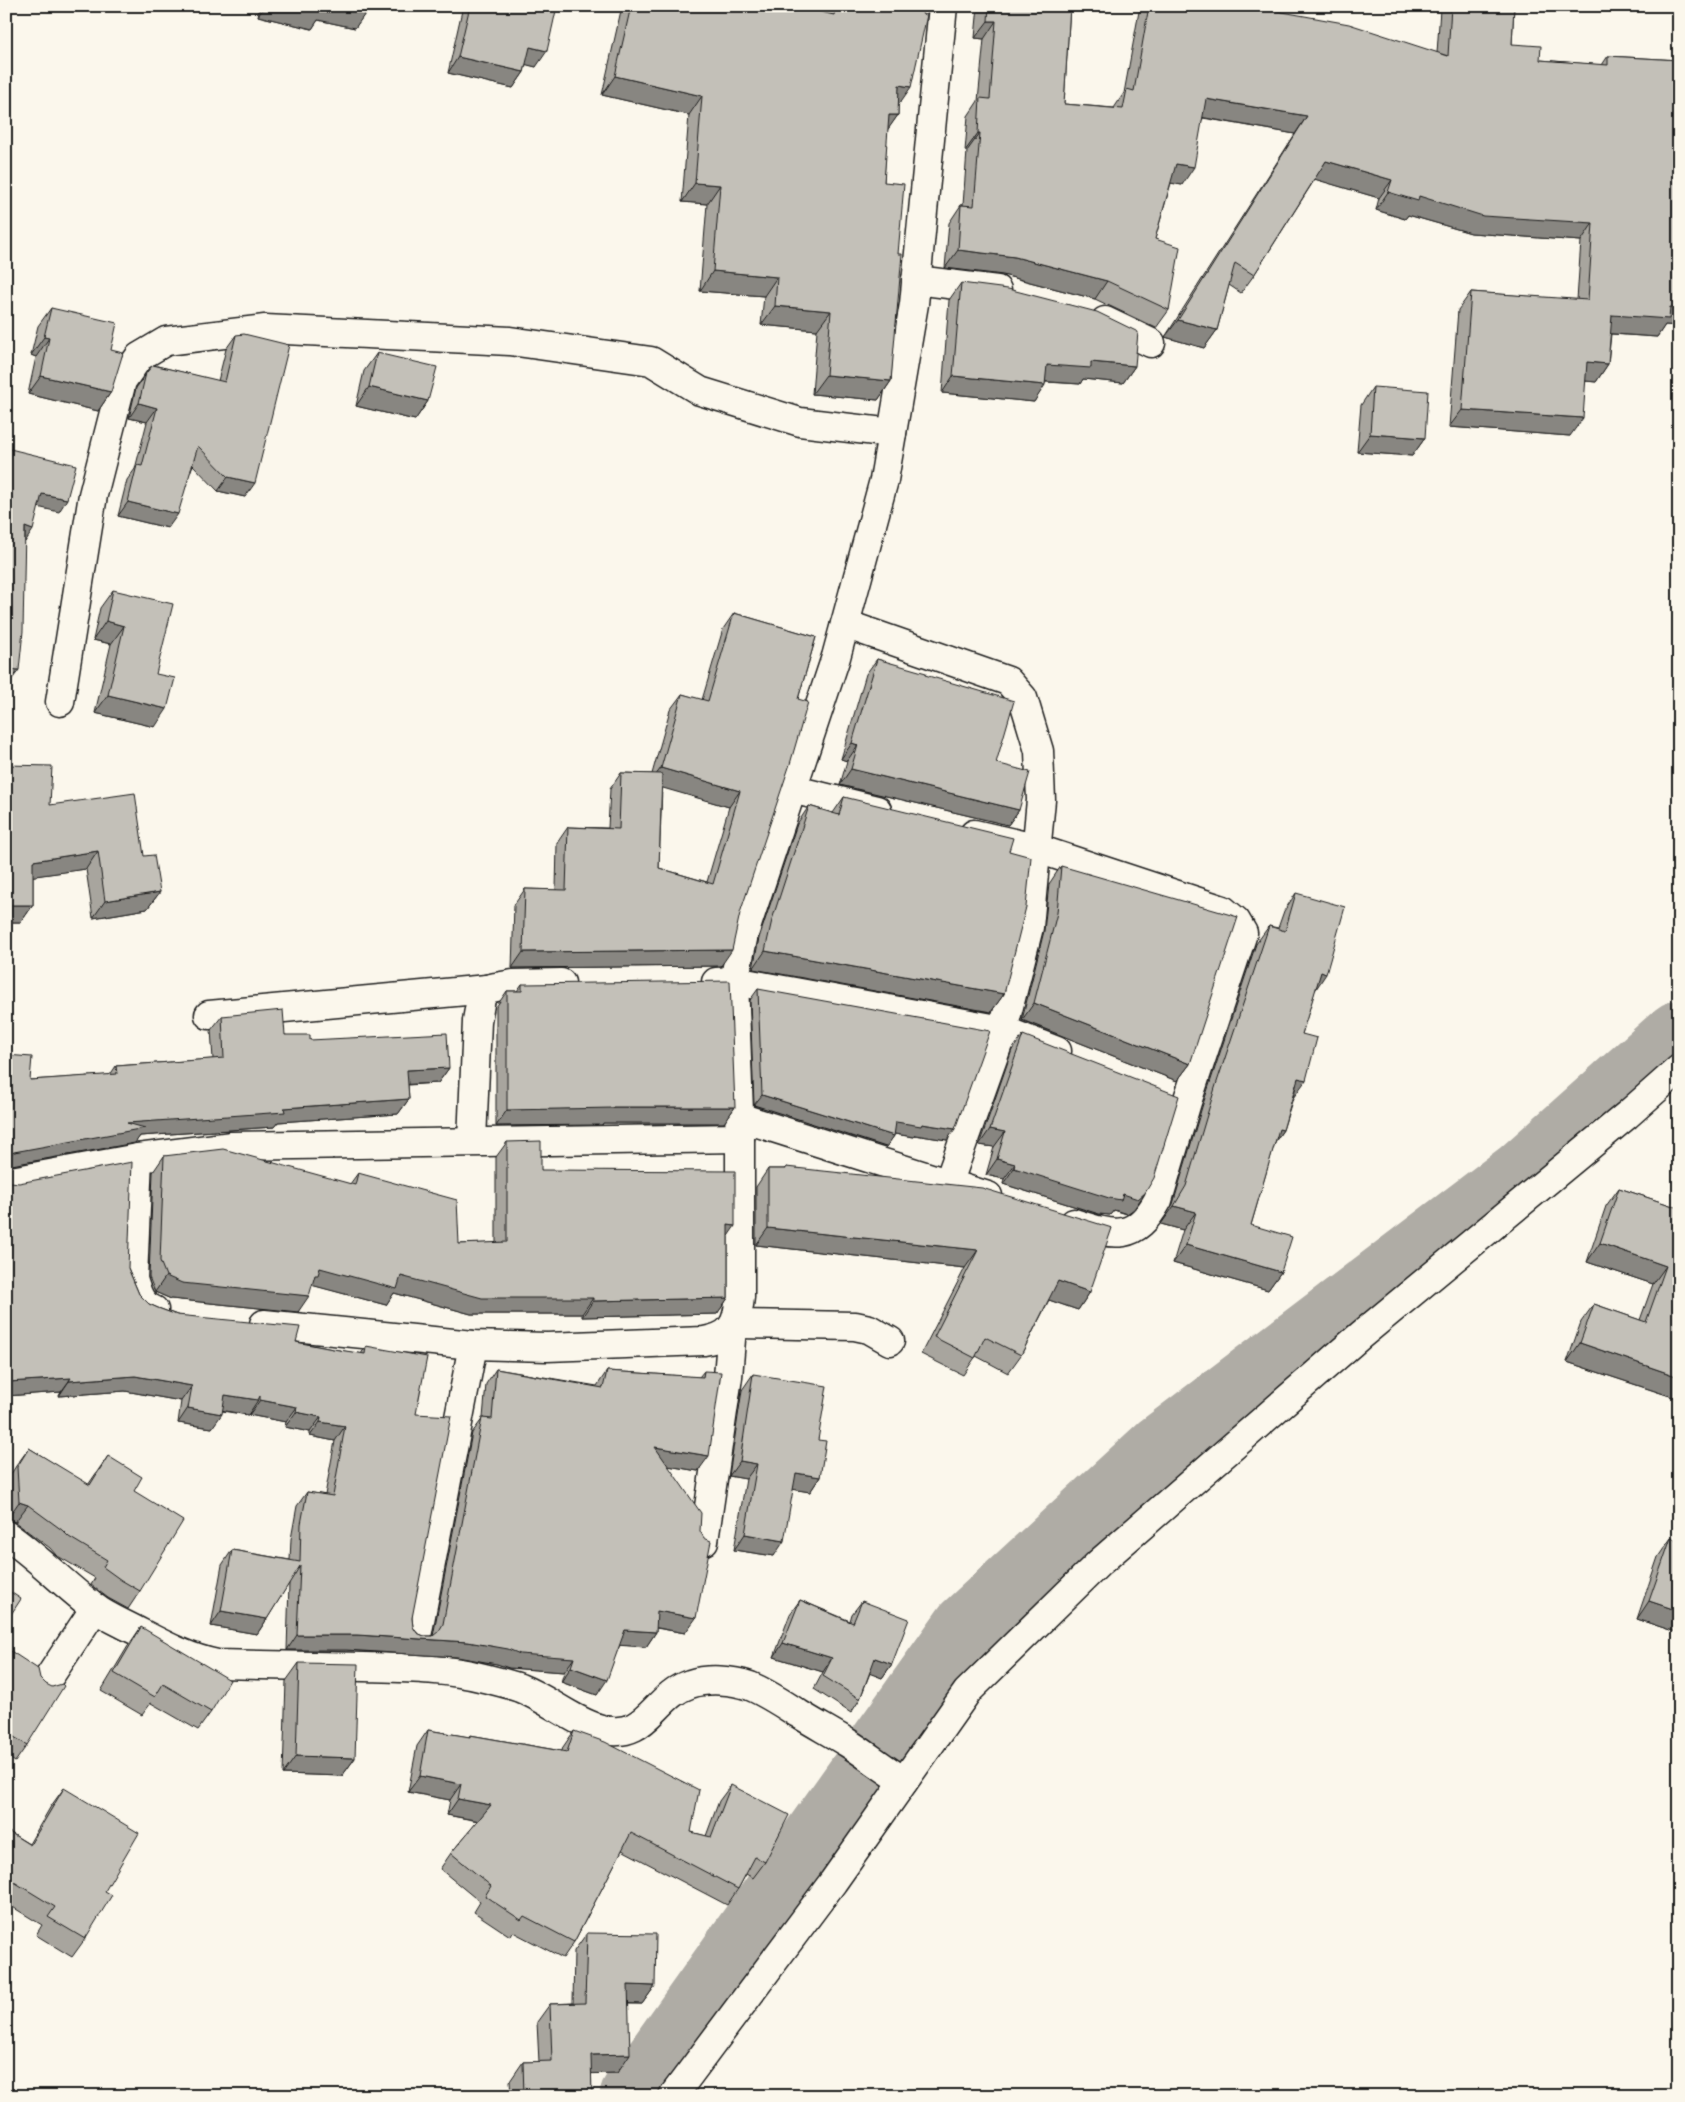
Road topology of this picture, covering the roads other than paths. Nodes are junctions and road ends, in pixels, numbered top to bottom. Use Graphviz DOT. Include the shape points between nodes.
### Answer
graph roads {
  1 [pos="942,6"];
  2 [pos="916,280"];
  3 [pos="1018,295"];
  4 [pos="1082,312"];
  5 [pos="1152,343"];
  6 [pos="892,433"];
  7 [pos="845,624"];
  8 [pos="60,702"];
  9 [pos="791,790"];
  10 [pos="904,817"];
  11 [pos="951,828"];
  12 [pos="1035,848"];
  13 [pos="734,981"];
  14 [pos="695,982"];
  15 [pos="590,983"];
  16 [pos="487,989"];
  17 [pos="209,1015"];
  18 [pos="1003,1030"];
  19 [pos="1077,1059"];
  20 [pos="1679,1069"];
  21 [pos="739,1127"];
  22 [pos="472,1141"];
  23 [pos="138,1158"];
  24 [pos="6,1182"];
  25 [pos="948,1184"];
  26 [pos="1012,1204"];
  27 [pos="1049,1215"];
  28 [pos="178,1315"];
  29 [pos="237,1321"];
  30 [pos="734,1325"];
  31 [pos="890,1341"];
  32 [pos="473,1345"];
  33 [pos="6,1535"];
  34 [pos="704,1541"];
  35 [pos="94,1608"];
  36 [pos="417,1636"];
  37 [pos="42,1688"];
  38 [pos="895,1776"];
  39 [pos="673,2096"];
  1 -- 2 [label="street"];
  2 -- 3 [label="street"];
  2 -- 6 [label="street"];
  4 -- 5 [label="street"];
  6 -- 7 [label="street" via="884,480"];
  6 -- 8 [label="street" via="800,422 700,391 652,361 510,341 265,328 166,341 139,357 122,381 93,495"];
  7 -- 9 [label="street"];
  7 -- 12 [label="street" via="1008,681 1023,698 1039,752 1041,800"];
  9 -- 10 [label="street"];
  9 -- 13 [label="street" via="744,934"];
  11 -- 12 [label="street"];
  12 -- 18 [label="street" via="1029,927"];
  12 -- 27 [label="street" via="1223,910 1236,921 1243,933 1178,1099 1158,1200 1150,1214 1139,1227 1118,1233 1095,1230"];
  13 -- 14 [label="street"];
  13 -- 18 [label="street"];
  13 -- 21 [label="street"];
  15 -- 16 [label="street" via="513,984"];
  16 -- 17 [label="street"];
  16 -- 22 [label="street" via="481,998 477,1021"];
  18 -- 19 [label="street"];
  18 -- 25 [label="street"];
  20 -- 38 [label="street" via="1361,1335 1098,1563 966,1692"];
  21 -- 22 [label="street"];
  21 -- 25 [label="street"];
  21 -- 30 [label="street" via="740,1297 738,1319"];
  22 -- 23 [label="street" via="232,1146"];
  23 -- 24 [label="street"];
  23 -- 28 [label="street" via="133,1278 138,1296 148,1307"];
  25 -- 26 [label="street"];
  29 -- 32 [label="street"];
  30 -- 31 [label="street" via="855,1326 869,1329"];
  30 -- 32 [label="street" via="719,1339 704,1341 547,1347"];
  30 -- 34 [label="street"];
  32 -- 36 [label="street"];
  33 -- 35 [label="street" via="51,1569"];
  35 -- 37 [label="street"];
  35 -- 38 [label="street" via="184,1655 202,1661 390,1668 481,1677 521,1688 584,1722 615,1731 638,1726 688,1684 733,1682 750,1686 778,1701 849,1743"];
  38 -- 39 [label="street" via="833,1882"];
}
